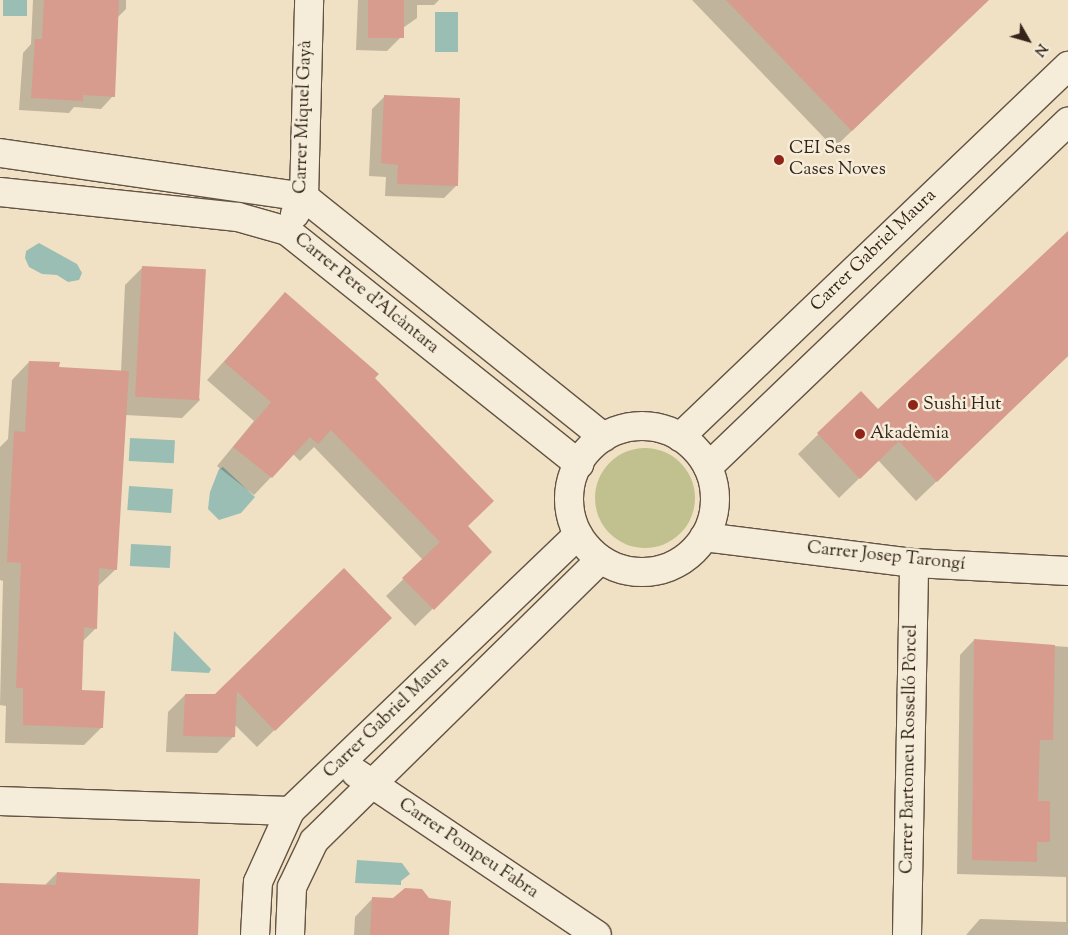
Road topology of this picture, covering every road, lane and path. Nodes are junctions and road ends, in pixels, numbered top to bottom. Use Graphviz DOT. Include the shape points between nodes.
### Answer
graph roads {
  1 [pos="309,0"];
  2 [pos="1068,66"];
  3 [pos="1068,122"];
  4 [pos="0,153"];
  5 [pos="0,192"];
  6 [pos="304,197"];
  7 [pos="287,231"];
  8 [pos="680,437"];
  9 [pos="604,438"];
  10 [pos="579,464"];
  11 [pos="708,467"];
  12 [pos="578,534"];
  13 [pos="704,538"];
  14 [pos="600,560"];
  15 [pos="914,563"];
  16 [pos="1068,571"];
  17 [pos="342,761"];
  18 [pos="371,785"];
  19 [pos="0,801"];
  20 [pos="290,811"];
  21 [pos="255,935"];
  22 [pos="290,935"];
  23 [pos="597,935"];
  24 [pos="907,935"];
  1 -- 6 [label="street, Carrer Miquel Gayà"];
  2 -- 8 [label="street, Carrer Gabriel Maura"];
  3 -- 11 [label="street"];
  4 -- 6 [label="street"];
  5 -- 7 [label="street, Carrer Pere d'Alcàntara" via="238,217"];
  6 -- 7 [label="street, Carrer Miquel Gayà"];
  6 -- 9 [label="street"];
  7 -- 10 [label="street, Carrer Pere d'Alcàntara"];
  8 -- 9 [label="street" via="645,426 626,428"];
  8 -- 11 [label="street" via="696,450"];
  9 -- 10 [label="street" via="584,454"];
  10 -- 12 [label="street" via="569,493 570,515"];
  11 -- 13 [label="street" via="714,490 713,514"];
  12 -- 14 [label="street"];
  12 -- 17 [label="street, Carrer Gabriel Maura"];
  13 -- 14 [label="street" via="690,555 651,572 616,568"];
  13 -- 15 [label="street, Carrer Josep Tarongí"];
  14 -- 18 [label="street, Carrer Gabriel Maura"];
  15 -- 16 [label="street, Carrer Josep Tarongí"];
  15 -- 24 [label="street, Carrer Bartomeu Rosselló Pòrcel"];
  17 -- 18 [label="street, Carrer Pompeu Fabra"];
  17 -- 20 [label="street, Carrer Gabriel Maura"];
  18 -- 22 [label="street, Carrer Gabriel Maura" via="314,842 292,887"];
  18 -- 23 [label="street, Carrer Pompeu Fabra"];
  19 -- 20 [label="street"];
  20 -- 21 [label="street, Carrer Gabriel Maura" via="258,882"];
}
